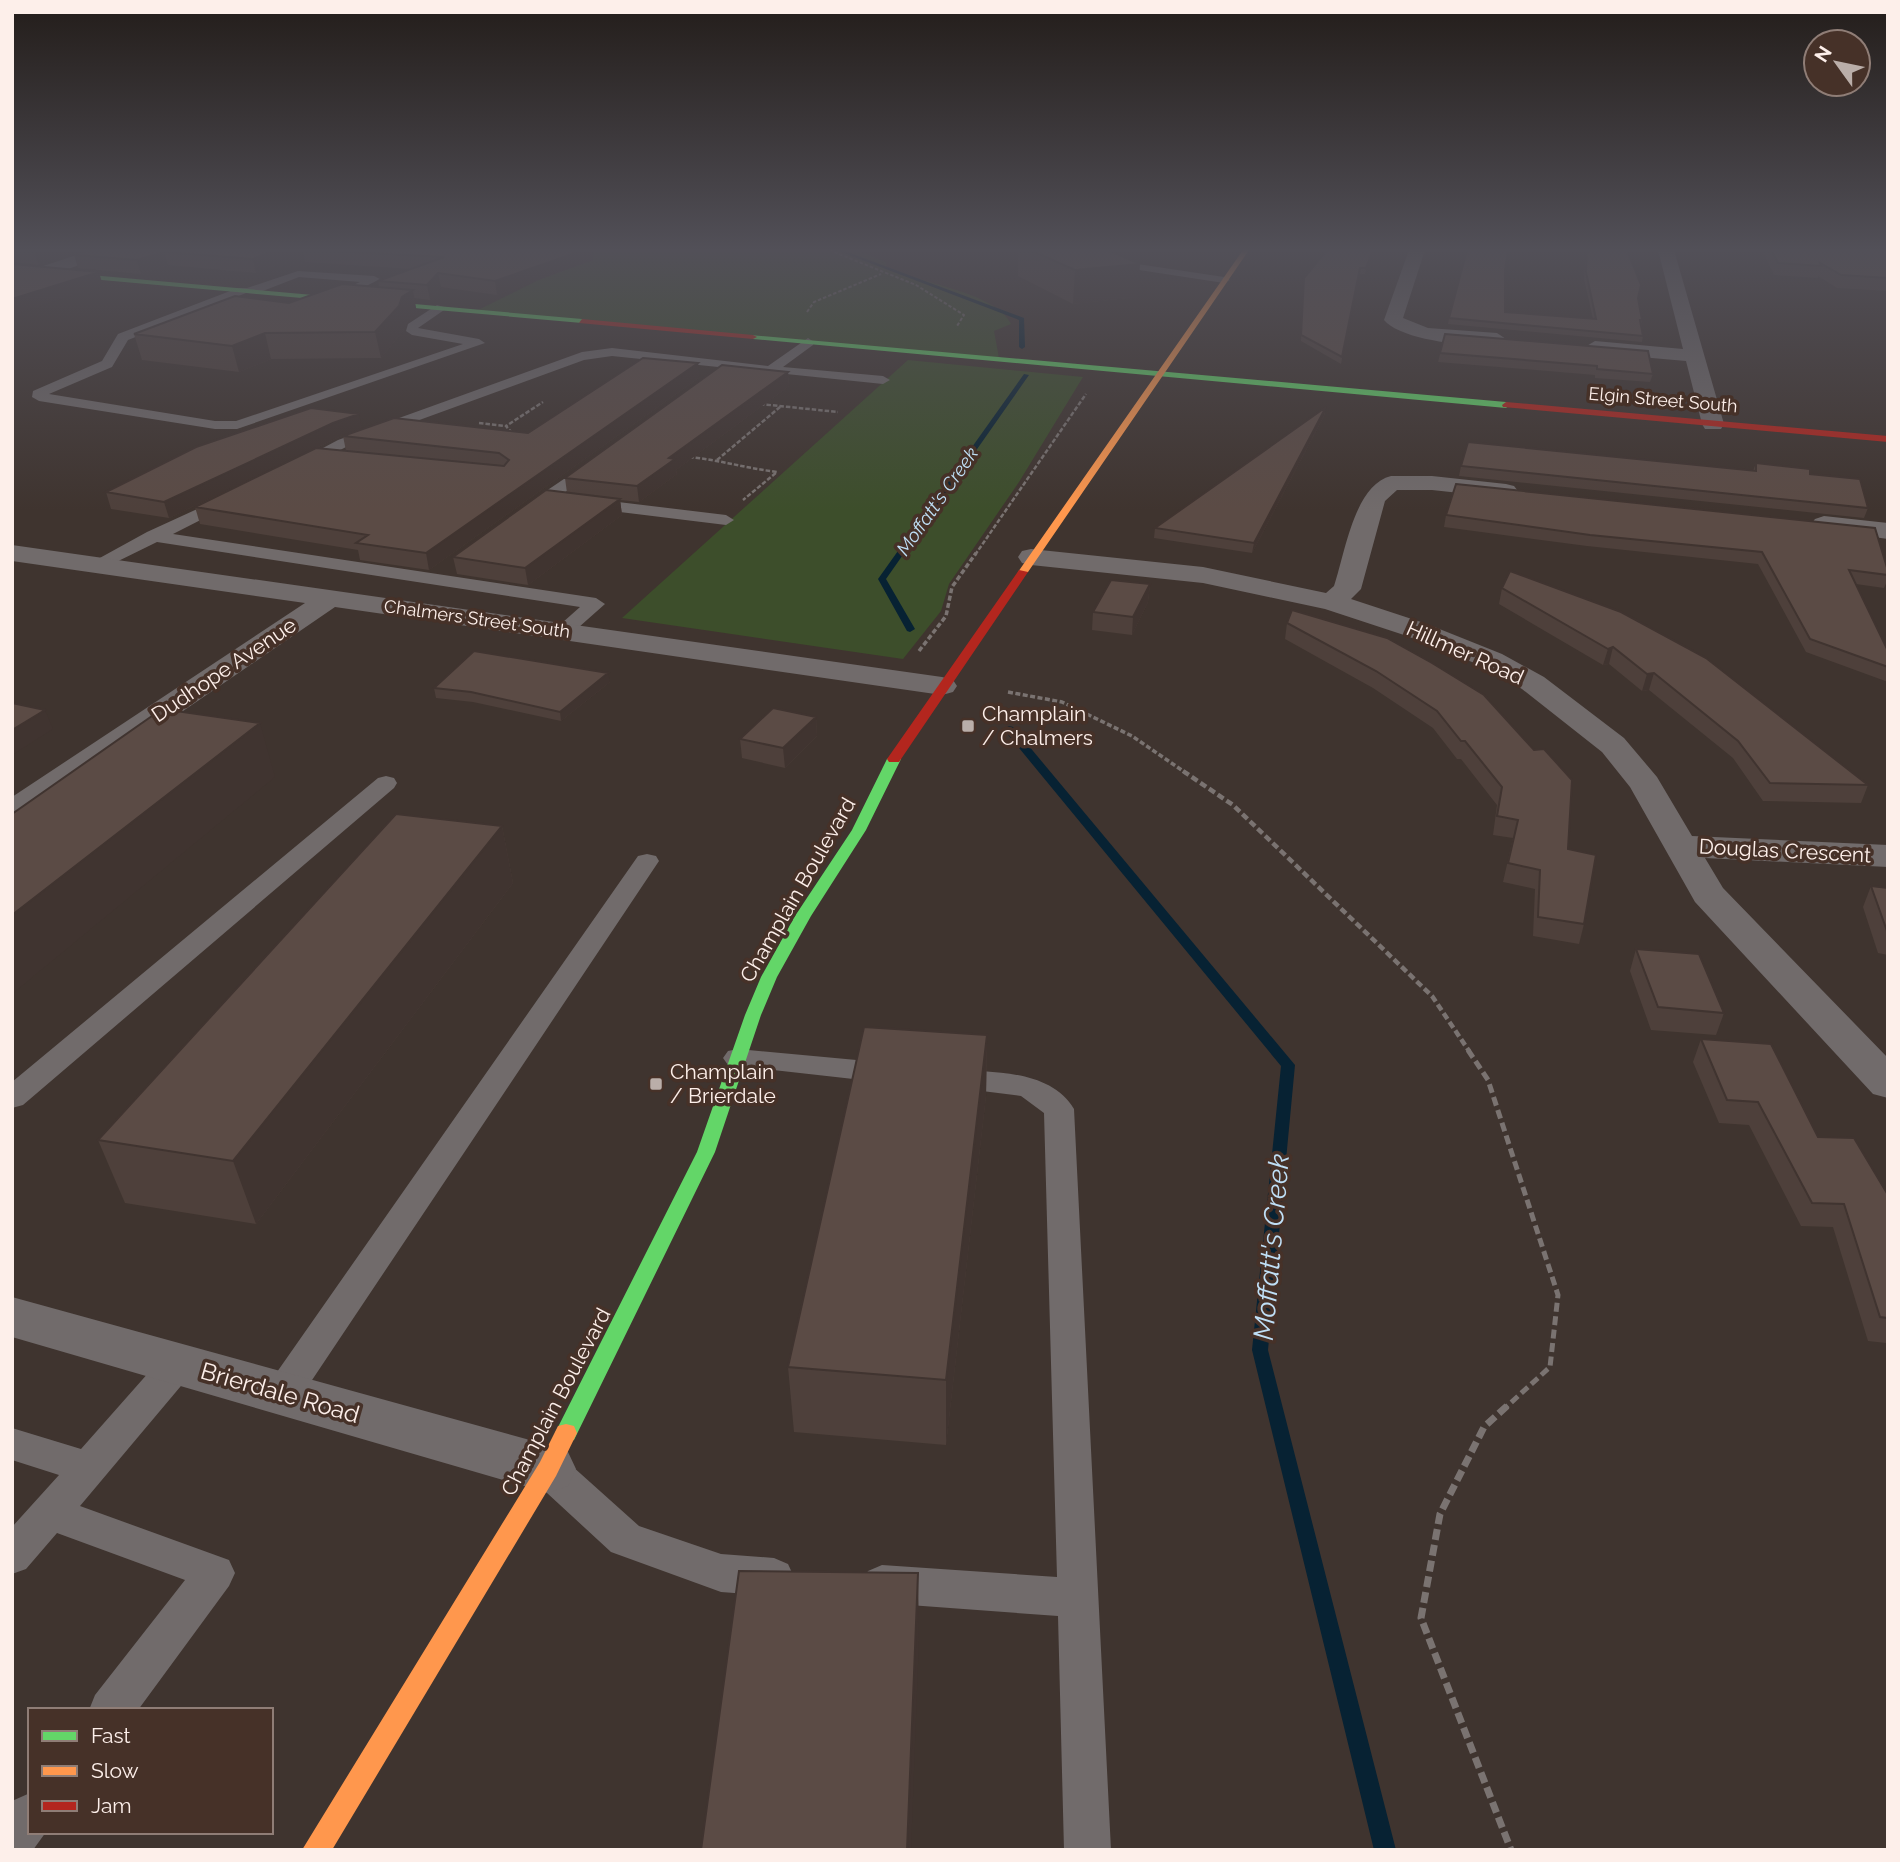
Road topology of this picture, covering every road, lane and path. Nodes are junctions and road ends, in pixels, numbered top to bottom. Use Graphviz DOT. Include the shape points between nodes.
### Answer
graph roads {
  1 [pos="123,337"];
  2 [pos="450,337"];
  3 [pos="751,337"];
  4 [pos="1187,337"];
  5 [pos="1476,337"];
  6 [pos="1689,337"];
  7 [pos="1520,341"];
  8 [pos="808,342"];
  9 [pos="1575,345"];
  10 [pos="1694,356"];
  11 [pos="730,365"];
  12 [pos="771,370"];
  13 [pos="1163,373"];
  14 [pos="526,376"];
  15 [pos="710,379"];
  16 [pos="883,380"];
  17 [pos="1092,386"];
  18 [pos="753,403"];
  19 [pos="780,406"];
  20 [pos="838,412"];
  21 [pos="1713,424"];
  22 [pos="517,439"];
  23 [pos="1888,439"];
  24 [pos="605,455"];
  25 [pos="318,456"];
  26 [pos="344,459"];
  27 [pos="717,460"];
  28 [pos="283,473"];
  29 [pos="247,490"];
  30 [pos="1528,493"];
  31 [pos="545,499"];
  32 [pos="726,520"];
  33 [pos="1805,522"];
  34 [pos="512,523"];
  35 [pos="1888,531"];
  36 [pos="153,536"];
  37 [pos="12,553"];
  38 [pos="1031,557"];
  39 [pos="456,563"];
  40 [pos="96,565"];
  41 [pos="434,579"];
  42 [pos="331,598"];
  43 [pos="1332,602"];
  44 [pos="563,631"];
  45 [pos="918,653"];
  46 [pos="942,686"];
  47 [pos="1008,692"];
  48 [pos="386,783"];
  49 [pos="12,813"];
  50 [pos="1682,846"];
  51 [pos="1888,856"];
  52 [pos="647,861"];
  53 [pos="738,1058"];
  54 [pos="1888,1084"];
  55 [pos="12,1098"];
  56 [pos="12,1317"];
  57 [pos="178,1364"];
  58 [pos="283,1394"];
  59 [pos="12,1444"];
  60 [pos="89,1468"];
  61 [pos="548,1469"];
  62 [pos="50,1513"];
  63 [pos="12,1556"];
  64 [pos="804,1579"];
  65 [pos="845,1582"];
  66 [pos="1079,1598"];
  67 [pos="113,1708"];
  68 [pos="28,1819"];
  69 [pos="12,1839"];
  70 [pos="316,1850"];
  71 [pos="1088,1850"];
  72 [pos="1511,1850"];
  1 -- 2 [label="lane" via="107,364 39,397 237,425 479,344"];
  3 -- 8 [label="street, Elgin Street South"];
  4 -- 13 [label="street, Champlain Boulevard"];
  5 -- 7 [label="street"];
  6 -- 10 [label="street"];
  8 -- 12 [label="lane"];
  8 -- 13 [label="street, Elgin Street South"];
  9 -- 10 [label="street"];
  10 -- 21 [label="street"];
  11 -- 12 [label="lane"];
  11 -- 14 [label="lane" via="612,352 582,356"];
  11 -- 15 [label="lane"];
  12 -- 16 [label="lane"];
  13 -- 21 [label="street, Elgin Street South"];
  13 -- 38 [label="street, Champlain Boulevard"];
  14 -- 22 [label="path" via="539,377 531,395 545,401 506,426"];
  14 -- 25 [label="lane"];
  17 -- 45 [label="path" via="952,587 946,616"];
  18 -- 19 [label="path"];
  19 -- 20 [label="path"];
  19 -- 27 [label="path"];
  21 -- 23 [label="street, Elgin Street South"];
  24 -- 31 [label="lane"];
  25 -- 26 [label="lane"];
  25 -- 28 [label="lane"];
  29 -- 36 [label="lane"];
  30 -- 43 [label="street" via="1391,483 1374,498 1347,589"];
  31 -- 32 [label="lane"];
  31 -- 34 [label="lane"];
  33 -- 35 [label="street"];
  36 -- 40 [label="lane"];
  36 -- 41 [label="lane"];
  37 -- 40 [label="street, Chalmers Street South"];
  38 -- 43 [label="street, Hillmer Road" via="1203,575"];
  38 -- 46 [label="street, Champlain Boulevard"];
  39 -- 41 [label="lane"];
  40 -- 42 [label="street, Chalmers Street South"];
  41 -- 44 [label="lane" via="596,604"];
  42 -- 44 [label="street, Chalmers Street South"];
  42 -- 49 [label="street, Dudhope Avenue"];
  43 -- 50 [label="street, Hillmer Road" via="1417,629 1533,682 1613,745 1645,784"];
  44 -- 46 [label="street, Chalmers Street South"];
  46 -- 53 [label="street, Champlain Boulevard" via="899,750 859,830 786,945"];
  47 -- 72 [label="path" via="1062,702 1132,736 1233,806 1432,996 1488,1080 1559,1296 1550,1367 1484,1427 1440,1514 1421,1618"];
  48 -- 55 [label="lane"];
  50 -- 51 [label="street, Douglas Crescent"];
  50 -- 54 [label="street, Hillmer Road" via="1708,894"];
  52 -- 58 [label="lane"];
  53 -- 61 [label="street, Champlain Boulevard" via="706,1152"];
  53 -- 66 [label="lane" via="1030,1087 1059,1109"];
  56 -- 57 [label="street, Brierdale Road"];
  57 -- 58 [label="street, Brierdale Road"];
  57 -- 60 [label="lane"];
  58 -- 61 [label="street, Brierdale Road"];
  59 -- 60 [label="lane"];
  60 -- 62 [label="lane"];
  61 -- 64 [label="lane" via="625,1539 721,1573"];
  61 -- 70 [label="street, Champlain Boulevard"];
  62 -- 63 [label="lane"];
  62 -- 67 [label="lane" via="215,1573"];
  65 -- 66 [label="lane"];
  66 -- 71 [label="lane"];
  68 -- 69 [label="lane"];
}
